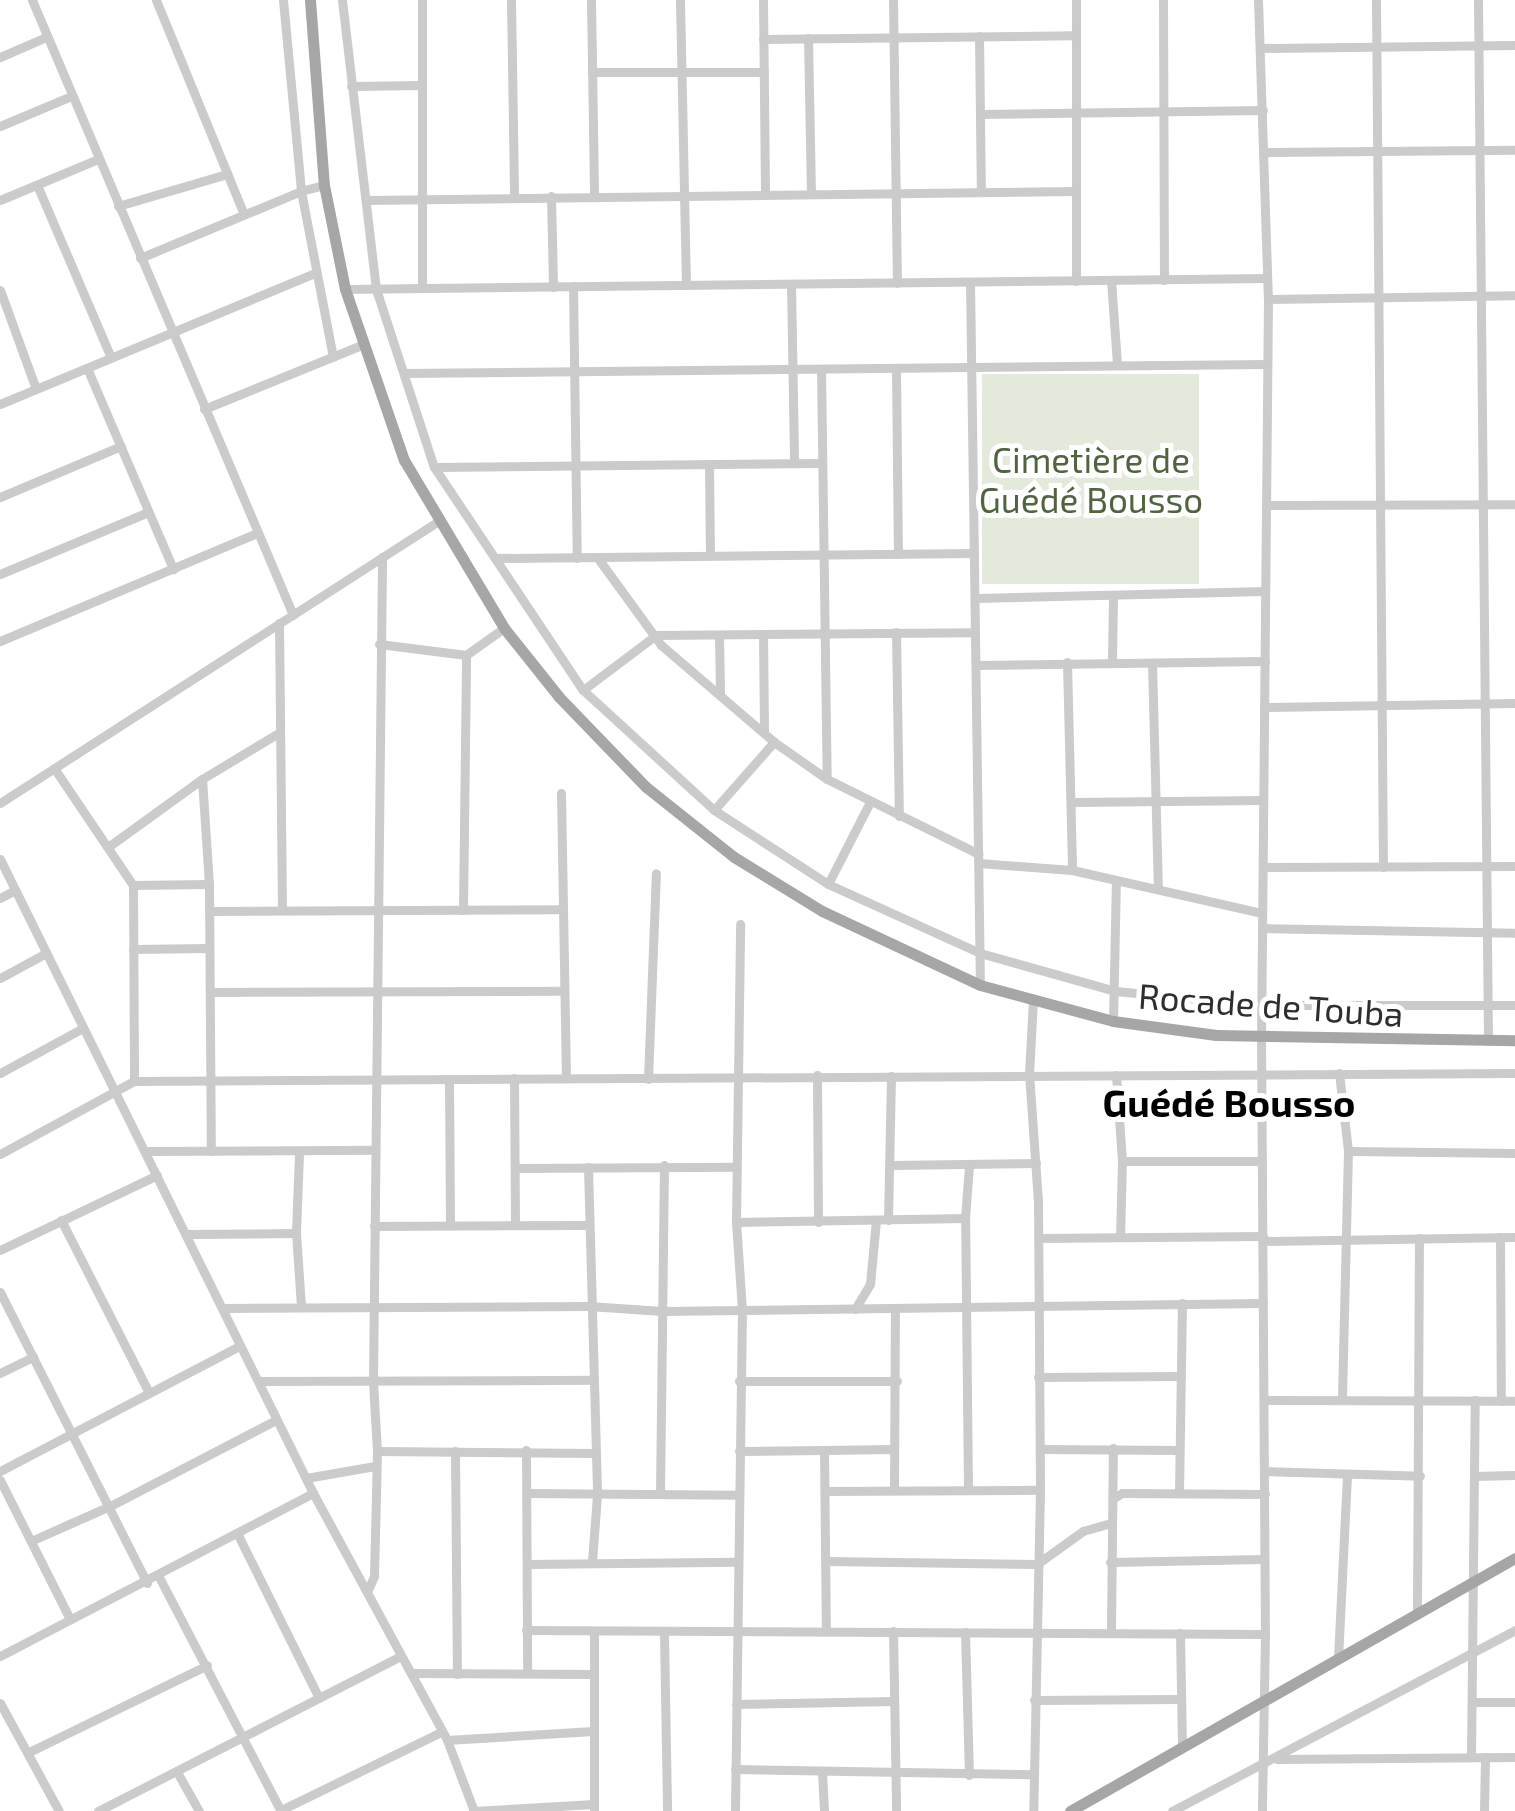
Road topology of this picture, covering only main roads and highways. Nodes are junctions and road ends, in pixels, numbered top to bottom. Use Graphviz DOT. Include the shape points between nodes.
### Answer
graph roads {
  1 [pos="310,0"];
  2 [pos="1515,1040"];
  3 [pos="1515,1558"];
  4 [pos="1070,1811"];
  1 -- 2 [label="main road, Rocade de Touba" via="324,185 345,289 404,460 504,628 646,787 734,857 870,937 980,985 1113,1021 1261,1037"];
  3 -- 4 [label="main road"];
}
